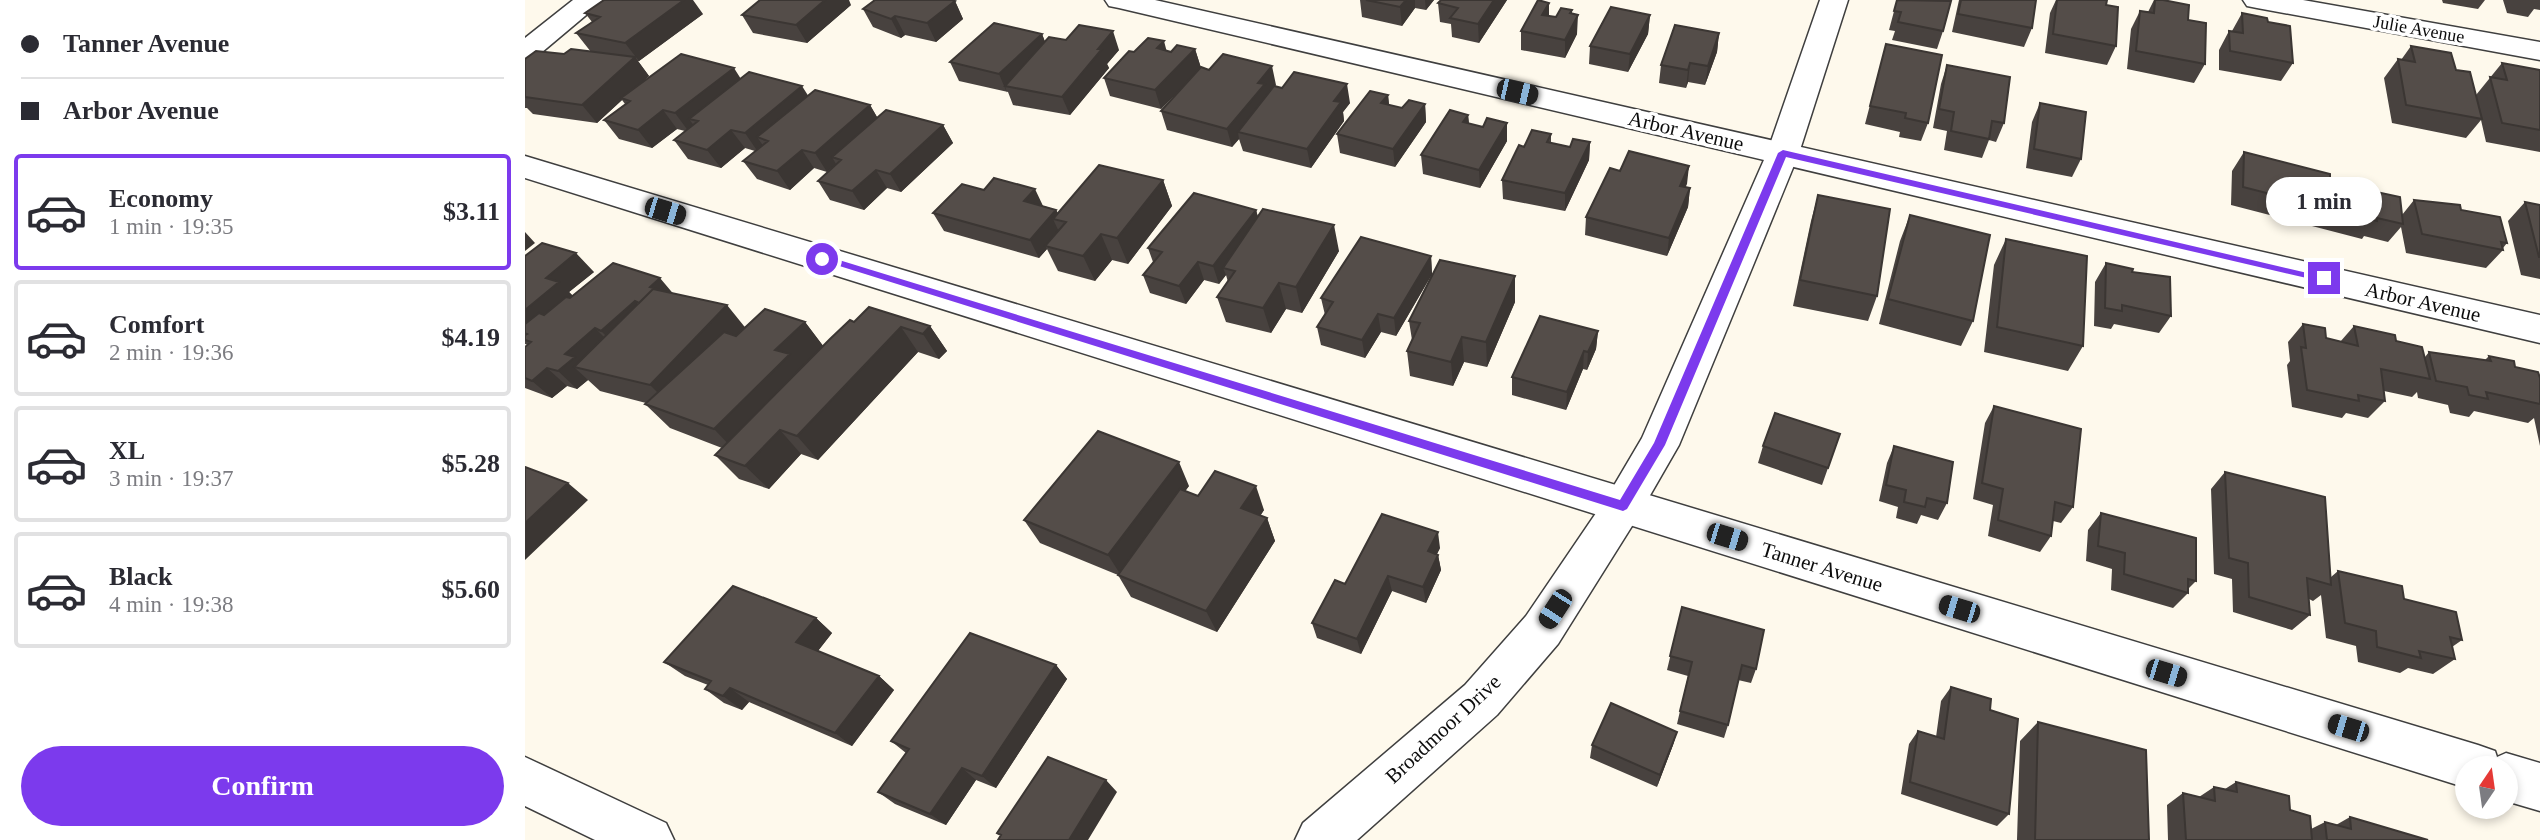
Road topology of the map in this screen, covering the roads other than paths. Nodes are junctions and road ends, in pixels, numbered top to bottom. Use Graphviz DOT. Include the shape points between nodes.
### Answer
graph roads {
  1 [pos="590,0"];
  2 [pos="1119,0"];
  3 [pos="1834,0"];
  4 [pos="2256,0"];
  5 [pos="2540,51"];
  6 [pos="525,52"];
  7 [pos="1783,153"];
  8 [pos="525,167"];
  9 [pos="2540,329"];
  10 [pos="1623,506"];
  11 [pos="2455,761"];
  12 [pos="525,781"];
  13 [pos="2518,781"];
  14 [pos="2540,787"];
  15 [pos="649,840"];
  16 [pos="1320,840"];
  1 -- 6 [label="street"];
  2 -- 7 [label="street, Arbor Avenue"];
  3 -- 7 [label="street, Broadmoor Drive"];
  4 -- 5 [label="street, Julie Avenue"];
  7 -- 9 [label="street, Arbor Avenue"];
  7 -- 10 [label="street, Broadmoor Drive" via="1659,445"];
  8 -- 10 [label="street, Tanner Avenue"];
  10 -- 11 [label="street, Tanner Avenue"];
  10 -- 16 [label="street, Broadmoor Drive" via="1542,630 1481,700"];
  12 -- 15 [label="street"];
  13 -- 14 [label="street"];
}
